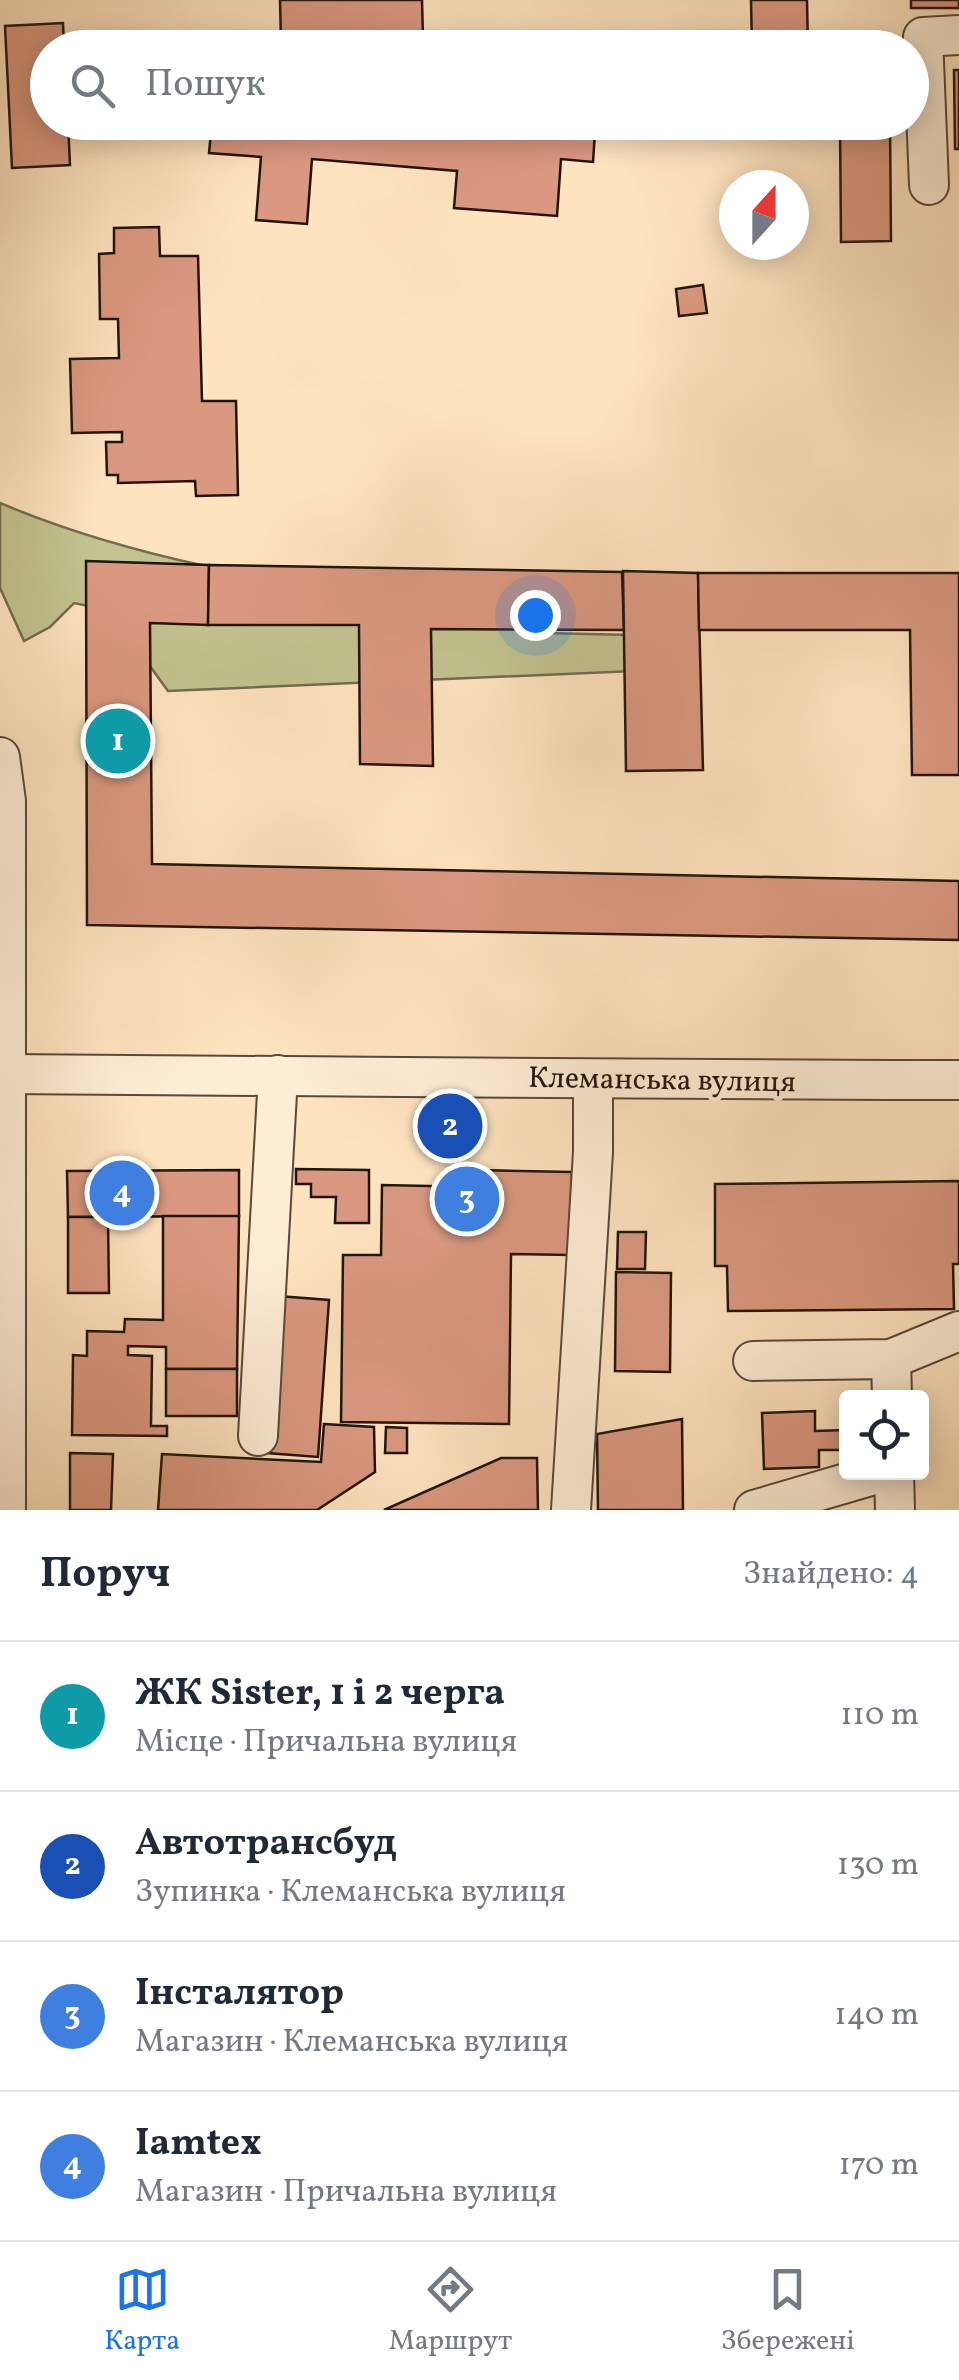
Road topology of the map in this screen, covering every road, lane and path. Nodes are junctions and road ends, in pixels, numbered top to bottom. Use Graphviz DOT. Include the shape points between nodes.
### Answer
graph roads {
  1 [pos="959,36"];
  2 [pos="929,37"];
  3 [pos="927,140"];
  4 [pos="929,184"];
  5 [pos="0,757"];
  6 [pos="2,891"];
  7 [pos="5,1074"];
  8 [pos="278,1075"];
  9 [pos="959,1080"];
  10 [pos="593,1082"];
  11 [pos="2,1139"];
  12 [pos="959,1331"];
  13 [pos="891,1359"];
  14 [pos="753,1360"];
  15 [pos="892,1390"];
  16 [pos="258,1436"];
  17 [pos="857,1480"];
  18 [pos="894,1480"];
  19 [pos="6,1510"];
  20 [pos="571,1510"];
  21 [pos="754,1510"];
  22 [pos="894,1510"];
  1 -- 2 [label="street"];
  3 -- 4 [label="street"];
  5 -- 6 [label="street" via="6,802"];
  6 -- 7 [label="street"];
  7 -- 8 [label="street, Клеманська вулиця"];
  7 -- 11 [label="street"];
  8 -- 10 [label="street, Клеманська вулиця"];
  8 -- 16 [label="street"];
  9 -- 10 [label="street, Клеманська вулиця"];
  10 -- 20 [label="street"];
  11 -- 19 [label="street"];
  12 -- 13 [label="street"];
  13 -- 14 [label="street"];
  13 -- 15 [label="street"];
  17 -- 21 [label="street"];
  18 -- 22 [label="street"];
}
